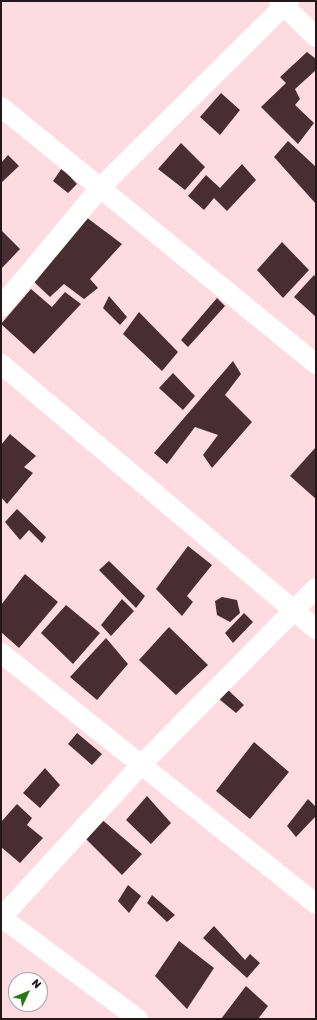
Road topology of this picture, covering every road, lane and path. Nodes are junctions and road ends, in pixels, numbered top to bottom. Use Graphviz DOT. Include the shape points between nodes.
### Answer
graph roads {
  1 [pos="284,3"];
  2 [pos="316,36"];
  3 [pos="1,107"];
  4 [pos="100,188"];
  5 [pos="1,308"];
  6 [pos="1,364"];
  7 [pos="316,364"];
  8 [pos="316,588"];
  9 [pos="293,612"];
  10 [pos="316,630"];
  11 [pos="1,653"];
  12 [pos="141,765"];
  13 [pos="316,904"];
  14 [pos="1,917"];
  15 [pos="138,1019"];
  1 -- 2 [label="street"];
  1 -- 4 [label="street"];
  3 -- 4 [label="street"];
  4 -- 5 [label="street"];
  4 -- 7 [label="street"];
  6 -- 9 [label="street"];
  8 -- 9 [label="street"];
  9 -- 10 [label="street"];
  9 -- 12 [label="street"];
  11 -- 12 [label="street"];
  12 -- 13 [label="street"];
  12 -- 14 [label="street"];
  14 -- 15 [label="street"];
}
